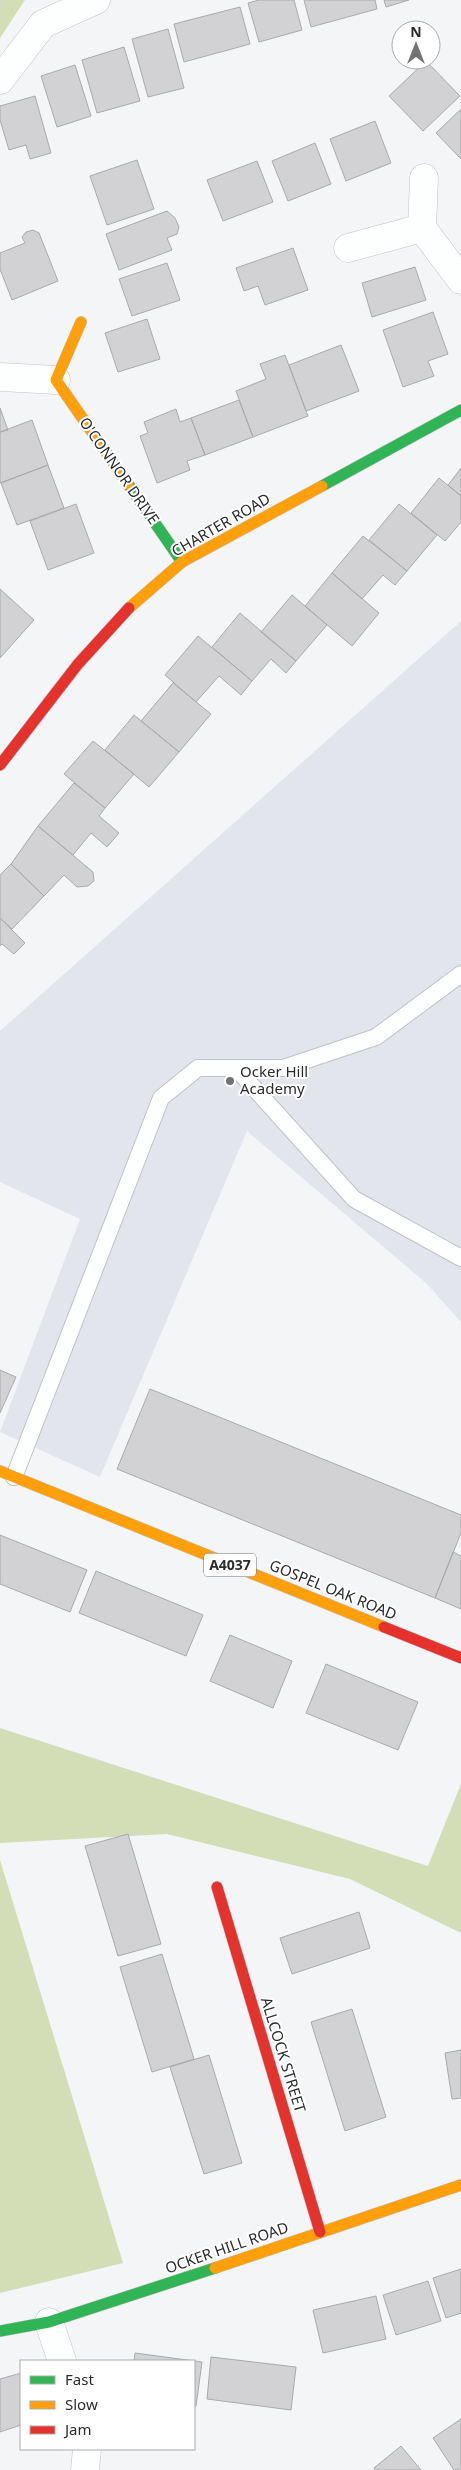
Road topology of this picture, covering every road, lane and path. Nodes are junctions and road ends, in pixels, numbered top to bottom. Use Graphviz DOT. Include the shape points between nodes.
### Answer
graph roads {
  1 [pos="4,0"];
  2 [pos="96,0"];
  3 [pos="0,7"];
  4 [pos="0,80"];
  5 [pos="424,178"];
  6 [pos="422,228"];
  7 [pos="348,248"];
  8 [pos="461,280"];
  9 [pos="81,322"];
  10 [pos="0,377"];
  11 [pos="56,380"];
  12 [pos="461,410"];
  13 [pos="182,562"];
  14 [pos="0,764"];
  15 [pos="461,974"];
  16 [pos="236,1068"];
  17 [pos="461,1258"];
  18 [pos="7,1474"];
  19 [pos="461,1658"];
  20 [pos="217,1887"];
  21 [pos="461,2185"];
  22 [pos="320,2232"];
  23 [pos="48,2322"];
  24 [pos="0,2331"];
  25 [pos="62,2360"];
  26 [pos="87,2450"];
  27 [pos="85,2470"];
  1 -- 3 [label="path"];
  2 -- 4 [label="street" via="43,24"];
  5 -- 6 [label="street"];
  6 -- 7 [label="street"];
  6 -- 8 [label="street"];
  9 -- 11 [label="street"];
  10 -- 11 [label="street"];
  11 -- 13 [label="street, O'CONNOR DRIVE"];
  12 -- 13 [label="street, CHARTER ROAD"];
  13 -- 14 [label="street, CHARTER ROAD" via="131,606 85,657"];
  15 -- 16 [label="lane" via="376,1037 283,1068"];
  16 -- 17 [label="lane" via="354,1199"];
  16 -- 18 [label="lane" via="198,1068 161,1098"];
  18 -- 19 [label="street, GOSPEL OAK ROAD / A4037"];
  20 -- 22 [label="street, ALLCOCK STREET"];
  21 -- 22 [label="street, OCKER HILL ROAD"];
  22 -- 23 [label="street, OCKER HILL ROAD"];
  23 -- 24 [label="street, OCKER HILL ROAD"];
  23 -- 25 [label="street"];
  26 -- 27 [label="street"];
}
